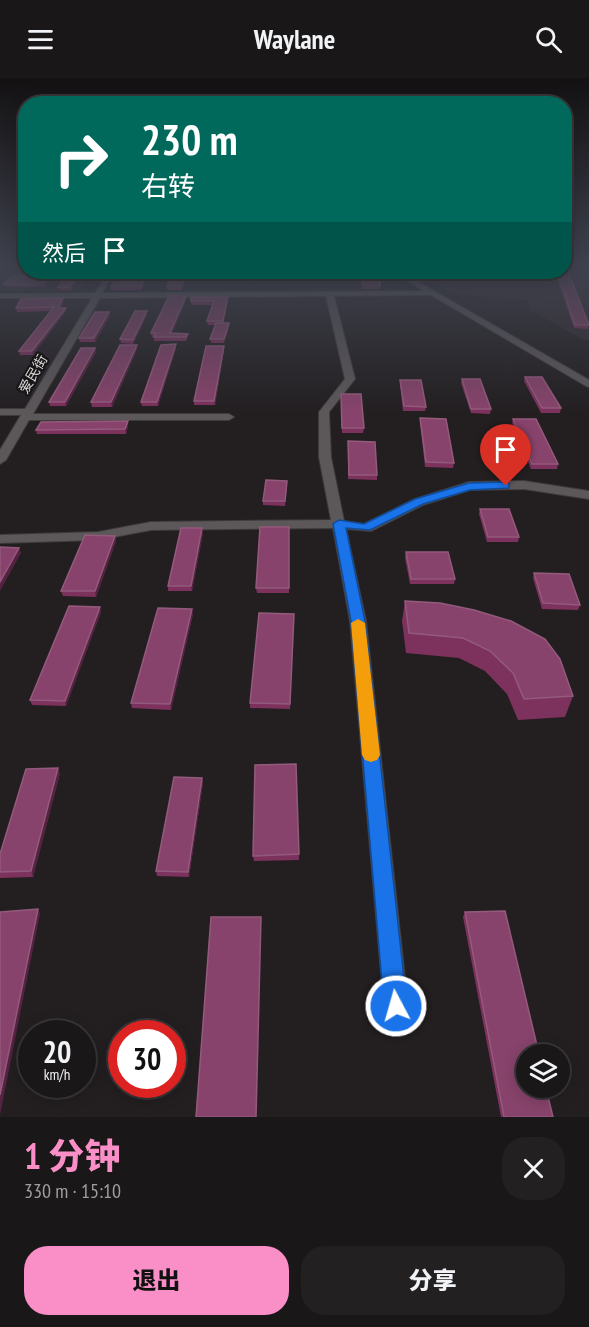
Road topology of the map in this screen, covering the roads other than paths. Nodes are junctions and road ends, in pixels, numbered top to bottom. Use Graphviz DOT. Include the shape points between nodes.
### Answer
graph roads {
  1 [pos="86,314"];
  2 [pos="334,314"];
  3 [pos="470,314"];
  4 [pos="589,384"];
  5 [pos="0,412"];
  6 [pos="27,415"];
  7 [pos="229,417"];
  8 [pos="0,460"];
  9 [pos="589,495"];
  10 [pos="339,524"];
  11 [pos="0,539"];
  12 [pos="396,1006"];
  1 -- 6 [label="street, 爱民街"];
  2 -- 10 [label="street" via="350,378 324,412 326,457"];
  3 -- 4 [label="street"];
  5 -- 6 [label="street"];
  6 -- 7 [label="street"];
  6 -- 8 [label="street, 爱民街"];
  9 -- 10 [label="street" via="524,486 469,486 419,502 366,528"];
  10 -- 11 [label="street" via="152,526 98,536"];
  10 -- 12 [label="street" via="358,621"];
}
